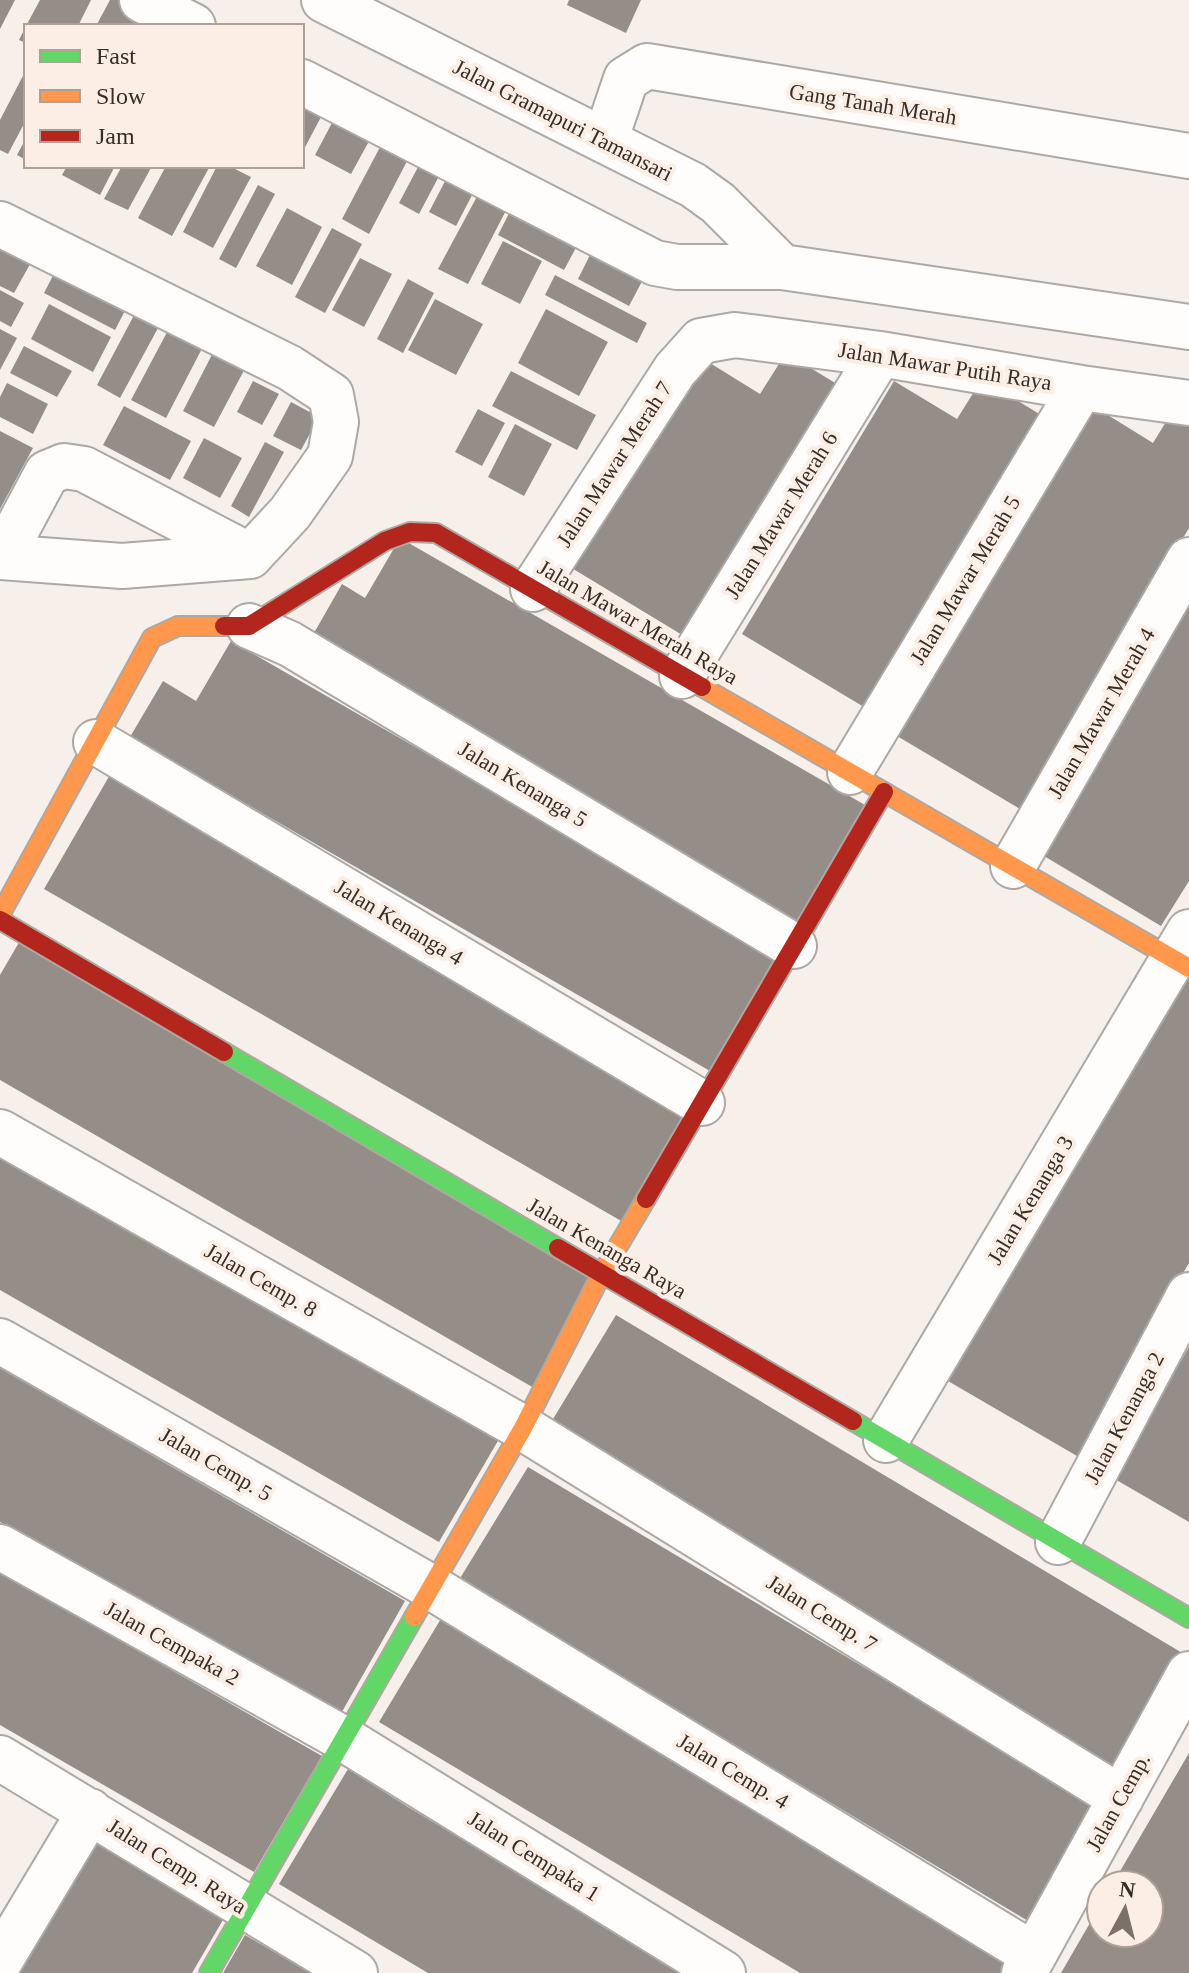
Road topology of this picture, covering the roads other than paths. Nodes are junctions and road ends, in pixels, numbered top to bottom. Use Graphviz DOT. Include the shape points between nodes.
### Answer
graph roads {
  1 [pos="142,0"];
  2 [pos="324,0"];
  3 [pos="189,24"];
  4 [pos="304,83"];
  5 [pos="605,141"];
  6 [pos="1189,156"];
  7 [pos="0,224"];
  8 [pos="782,267"];
  9 [pos="1189,327"];
  10 [pos="701,341"];
  11 [pos="880,354"];
  12 [pos="1081,388"];
  13 [pos="1189,403"];
  14 [pos="250,556"];
  15 [pos="1,557"];
  16 [pos="1189,560"];
  17 [pos="533,589"];
  18 [pos="249,626"];
  19 [pos="682,676"];
  20 [pos="96,742"];
  21 [pos="867,782"];
  22 [pos="1013,866"];
  23 [pos="0,917"];
  24 [pos="794,946"];
  25 [pos="1184,953"];
  26 [pos="702,1103"];
  27 [pos="0,1132"];
  28 [pos="602,1273"];
  29 [pos="1189,1295"];
  30 [pos="0,1341"];
  31 [pos="523,1428"];
  32 [pos="886,1440"];
  33 [pos="1058,1542"];
  34 [pos="0,1547"];
  35 [pos="431,1587"];
  36 [pos="1189,1618"];
  37 [pos="1189,1674"];
  38 [pos="344,1739"];
  39 [pos="0,1758"];
  40 [pos="1121,1798"];
  41 [pos="90,1811"];
  42 [pos="246,1909"];
  43 [pos="0,1961"];
  44 [pos="1029,1964"];
  45 [pos="209,1973"];
  46 [pos="355,1973"];
  47 [pos="723,1973"];
  1 -- 3 [label="street"];
  2 -- 5 [label="street, Jalan Gramapuri Tamansari"];
  4 -- 8 [label="street" via="655,263"];
  5 -- 6 [label="street, Gang Tanah Merah" via="626,79 647,66"];
  5 -- 8 [label="street, Jalan Gramapuri Tamansari" via="693,185"];
  7 -- 14 [label="street" via="290,368 331,395 336,422 330,456 290,513"];
  8 -- 9 [label="street"];
  10 -- 11 [label="street, Jalan Mawar Putih Raya" via="735,335"];
  10 -- 17 [label="street, Jalan Mawar Merah 7" via="675,370"];
  11 -- 12 [label="street, Jalan Mawar Putih Raya"];
  11 -- 19 [label="street, Jalan Mawar Merah 6"];
  12 -- 13 [label="street, Jalan Mawar Putih Raya"];
  12 -- 21 [label="street, Jalan Mawar Merah 5"];
  14 -- 15 [label="street" via="122,566"];
  14 -- 15 [label="street" via="84,469 64,466 47,473"];
  16 -- 22 [label="street, Jalan Mawar Merah 4"];
  17 -- 18 [label="street, Jalan Mawar Merah Raya" via="436,533 410,532 385,541"];
  17 -- 19 [label="street, Jalan Mawar Merah Raya"];
  18 -- 20 [label="street" via="178,626 152,638"];
  18 -- 24 [label="street, Jalan Kenanga 5" via="290,644"];
  19 -- 21 [label="street, Jalan Mawar Merah Raya"];
  20 -- 23 [label="street"];
  20 -- 26 [label="street, Jalan Kenanga 4"];
  21 -- 22 [label="street, Jalan Mawar Merah Raya"];
  21 -- 24 [label="street"];
  22 -- 25 [label="street, Jalan Mawar Merah Raya"];
  23 -- 28 [label="street, Jalan Kenanga Raya"];
  24 -- 26 [label="street"];
  25 -- 32 [label="street, Jalan Kenanga 3"];
  26 -- 28 [label="street"];
  27 -- 31 [label="street, Jalan Cemp. 8"];
  28 -- 31 [label="street"];
  28 -- 32 [label="street, Jalan Kenanga Raya"];
  29 -- 33 [label="street, Jalan Kenanga 2"];
  30 -- 35 [label="street, Jalan Cemp. 5"];
  31 -- 35 [label="street"];
  31 -- 40 [label="street, Jalan Cemp. 7"];
  32 -- 33 [label="street, Jalan Kenanga Raya"];
  33 -- 36 [label="street, Jalan Kenanga Raya"];
  34 -- 38 [label="street, Jalan Cempaka 2"];
  35 -- 38 [label="street"];
  35 -- 44 [label="street, Jalan Cemp. 4"];
  37 -- 40 [label="street, Jalan Cemp."];
  38 -- 42 [label="street"];
  38 -- 47 [label="street, Jalan Cempaka 1"];
  39 -- 41 [label="street, Jalan Cemp. Raya"];
  40 -- 44 [label="street, Jalan Cemp."];
  41 -- 42 [label="street, Jalan Cemp. Raya"];
  41 -- 43 [label="street"];
  42 -- 45 [label="street"];
  42 -- 46 [label="street, Jalan Cemp. Raya"];
}
